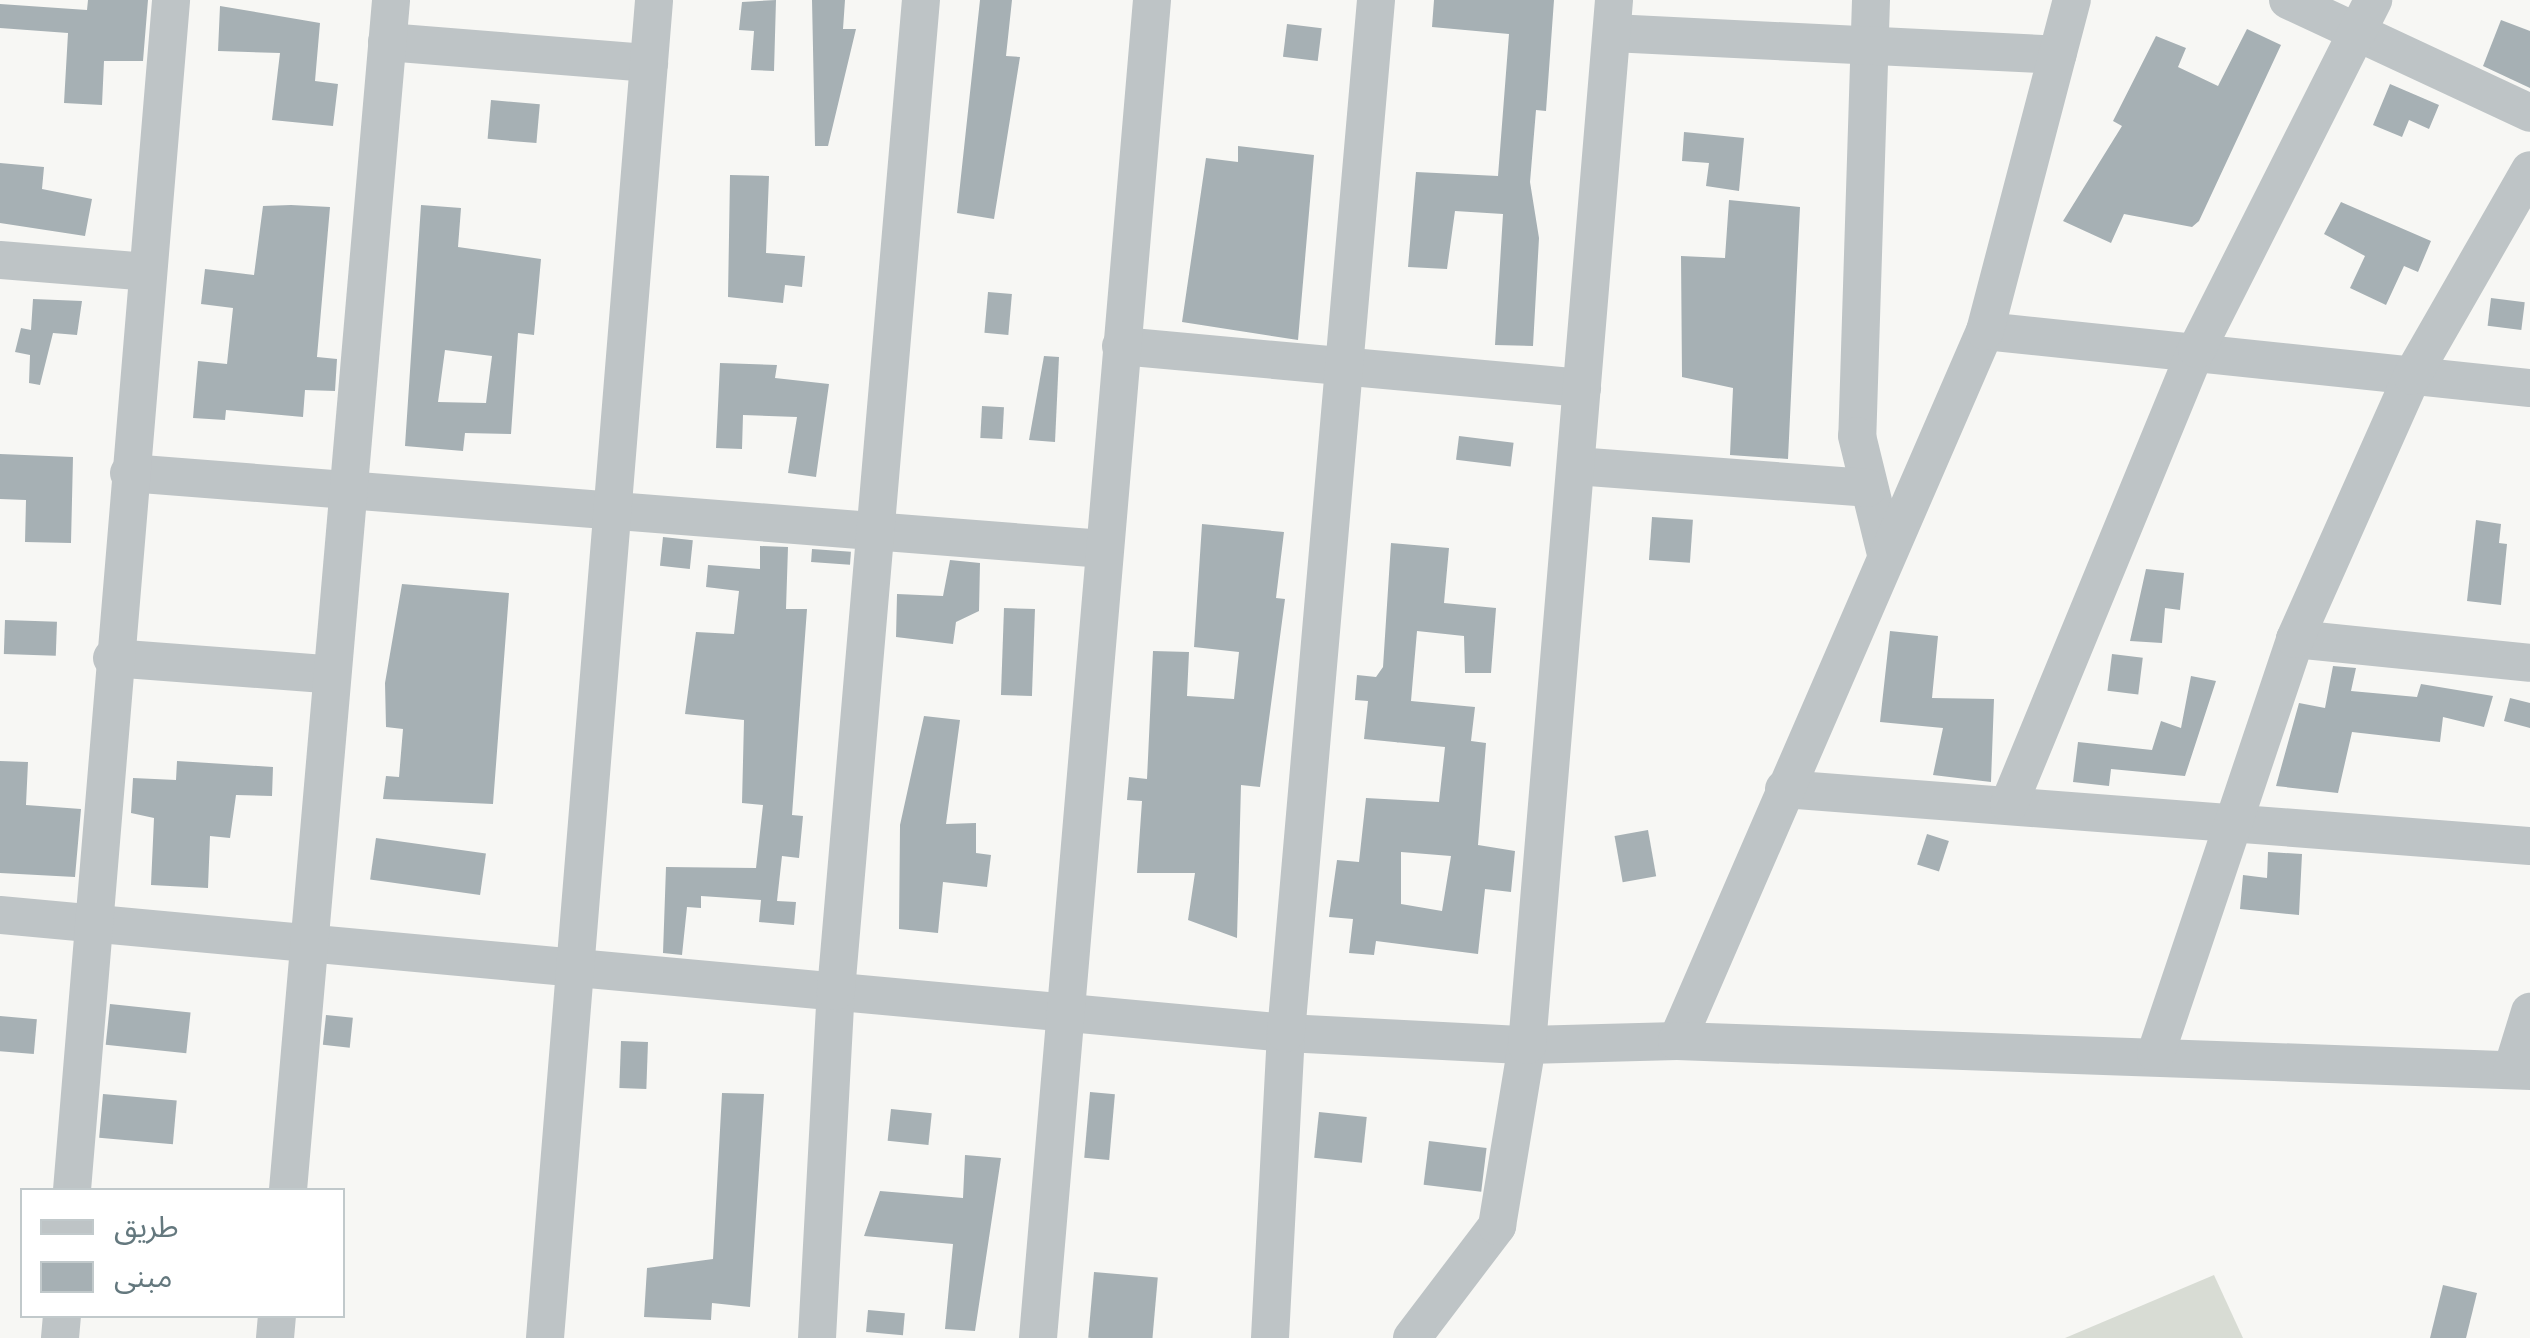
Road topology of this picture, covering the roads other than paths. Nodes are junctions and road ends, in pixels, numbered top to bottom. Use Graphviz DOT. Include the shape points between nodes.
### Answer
graph roads {
  1 [pos="171,0"];
  2 [pos="391,0"];
  3 [pos="654,0"];
  4 [pos="921,0"];
  5 [pos="1152,0"];
  6 [pos="1376,0"];
  7 [pos="1871,0"];
  8 [pos="2072,0"];
  9 [pos="2288,0"];
  10 [pos="2366,15"];
  11 [pos="1613,17"];
  12 [pos="387,42"];
  13 [pos="1869,44"];
  14 [pos="2058,55"];
  15 [pos="649,64"];
  16 [pos="2530,113"];
  17 [pos="2530,170"];
  18 [pos="0,260"];
  19 [pos="148,272"];
  20 [pos="1984,331"];
  21 [pos="1121,346"];
  22 [pos="2197,348"];
  23 [pos="1344,366"];
  24 [pos="2412,376"];
  25 [pos="1582,388"];
  26 [pos="2530,388"];
  27 [pos="1576,466"];
  28 [pos="130,473"];
  29 [pos="1867,488"];
  30 [pos="348,490"];
  31 [pos="611,511"];
  32 [pos="875,528"];
  33 [pos="1104,548"];
  34 [pos="1886,554"];
  35 [pos="2296,640"];
  36 [pos="112,658"];
  37 [pos="2530,662"];
  38 [pos="326,674"];
  39 [pos="1784,789"];
  40 [pos="2009,804"];
  41 [pos="2225,828"];
  42 [pos="2530,846"];
  43 [pos="0,915"];
  44 [pos="92,924"];
  45 [pos="310,944"];
  46 [pos="572,968"];
  47 [pos="836,991"];
  48 [pos="1062,1012"];
  49 [pos="2530,1012"];
  50 [pos="1286,1032"];
  51 [pos="1678,1040"];
  52 [pos="1527,1045"];
  53 [pos="2156,1053"];
  54 [pos="2521,1070"];
  55 [pos="72,1188"];
  56 [pos="288,1188"];
  57 [pos="545,1338"];
  58 [pos="817,1338"];
  59 [pos="1038,1338"];
  60 [pos="1270,1338"];
  61 [pos="1412,1338"];
  1 -- 19 [label="street"];
  2 -- 12 [label="street"];
  3 -- 15 [label="street"];
  4 -- 32 [label="street"];
  5 -- 21 [label="street"];
  6 -- 23 [label="street"];
  7 -- 13 [label="street"];
  8 -- 14 [label="street"];
  9 -- 10 [label="street"];
  10 -- 16 [label="street"];
  10 -- 22 [label="street"];
  11 -- 13 [label="street"];
  11 -- 25 [label="street"];
  12 -- 15 [label="street"];
  12 -- 30 [label="street"];
  13 -- 14 [label="street"];
  13 -- 29 [label="street" via="1857,436"];
  14 -- 20 [label="street"];
  15 -- 31 [label="street"];
  17 -- 24 [label="street"];
  18 -- 19 [label="street"];
  19 -- 28 [label="street"];
  20 -- 22 [label="street"];
  20 -- 34 [label="street"];
  21 -- 23 [label="street"];
  21 -- 33 [label="street"];
  22 -- 24 [label="street"];
  22 -- 40 [label="street"];
  23 -- 25 [label="street"];
  23 -- 50 [label="street"];
  24 -- 26 [label="street"];
  24 -- 35 [label="street"];
  25 -- 27 [label="street"];
  27 -- 29 [label="street"];
  27 -- 52 [label="street"];
  28 -- 30 [label="street"];
  28 -- 36 [label="street"];
  29 -- 34 [label="street"];
  30 -- 31 [label="street"];
  30 -- 38 [label="street"];
  31 -- 32 [label="street"];
  31 -- 46 [label="street"];
  32 -- 33 [label="street"];
  32 -- 47 [label="street"];
  33 -- 48 [label="street"];
  34 -- 39 [label="street"];
  35 -- 37 [label="street"];
  35 -- 41 [label="street"];
  36 -- 38 [label="street"];
  36 -- 44 [label="street"];
  38 -- 45 [label="street"];
  39 -- 40 [label="street"];
  39 -- 51 [label="street"];
  40 -- 41 [label="street"];
  41 -- 42 [label="street"];
  41 -- 53 [label="street"];
  43 -- 44 [label="street"];
  44 -- 45 [label="street"];
  44 -- 55 [label="street"];
  45 -- 46 [label="street"];
  45 -- 56 [label="street"];
  46 -- 47 [label="street"];
  46 -- 57 [label="street"];
  47 -- 48 [label="street"];
  47 -- 58 [label="street"];
  48 -- 50 [label="street"];
  48 -- 59 [label="street"];
  49 -- 54 [label="street"];
  50 -- 52 [label="street"];
  50 -- 60 [label="street"];
  51 -- 52 [label="street"];
  51 -- 53 [label="street"];
  52 -- 61 [label="street" via="1497,1226"];
  53 -- 54 [label="street"];
}
